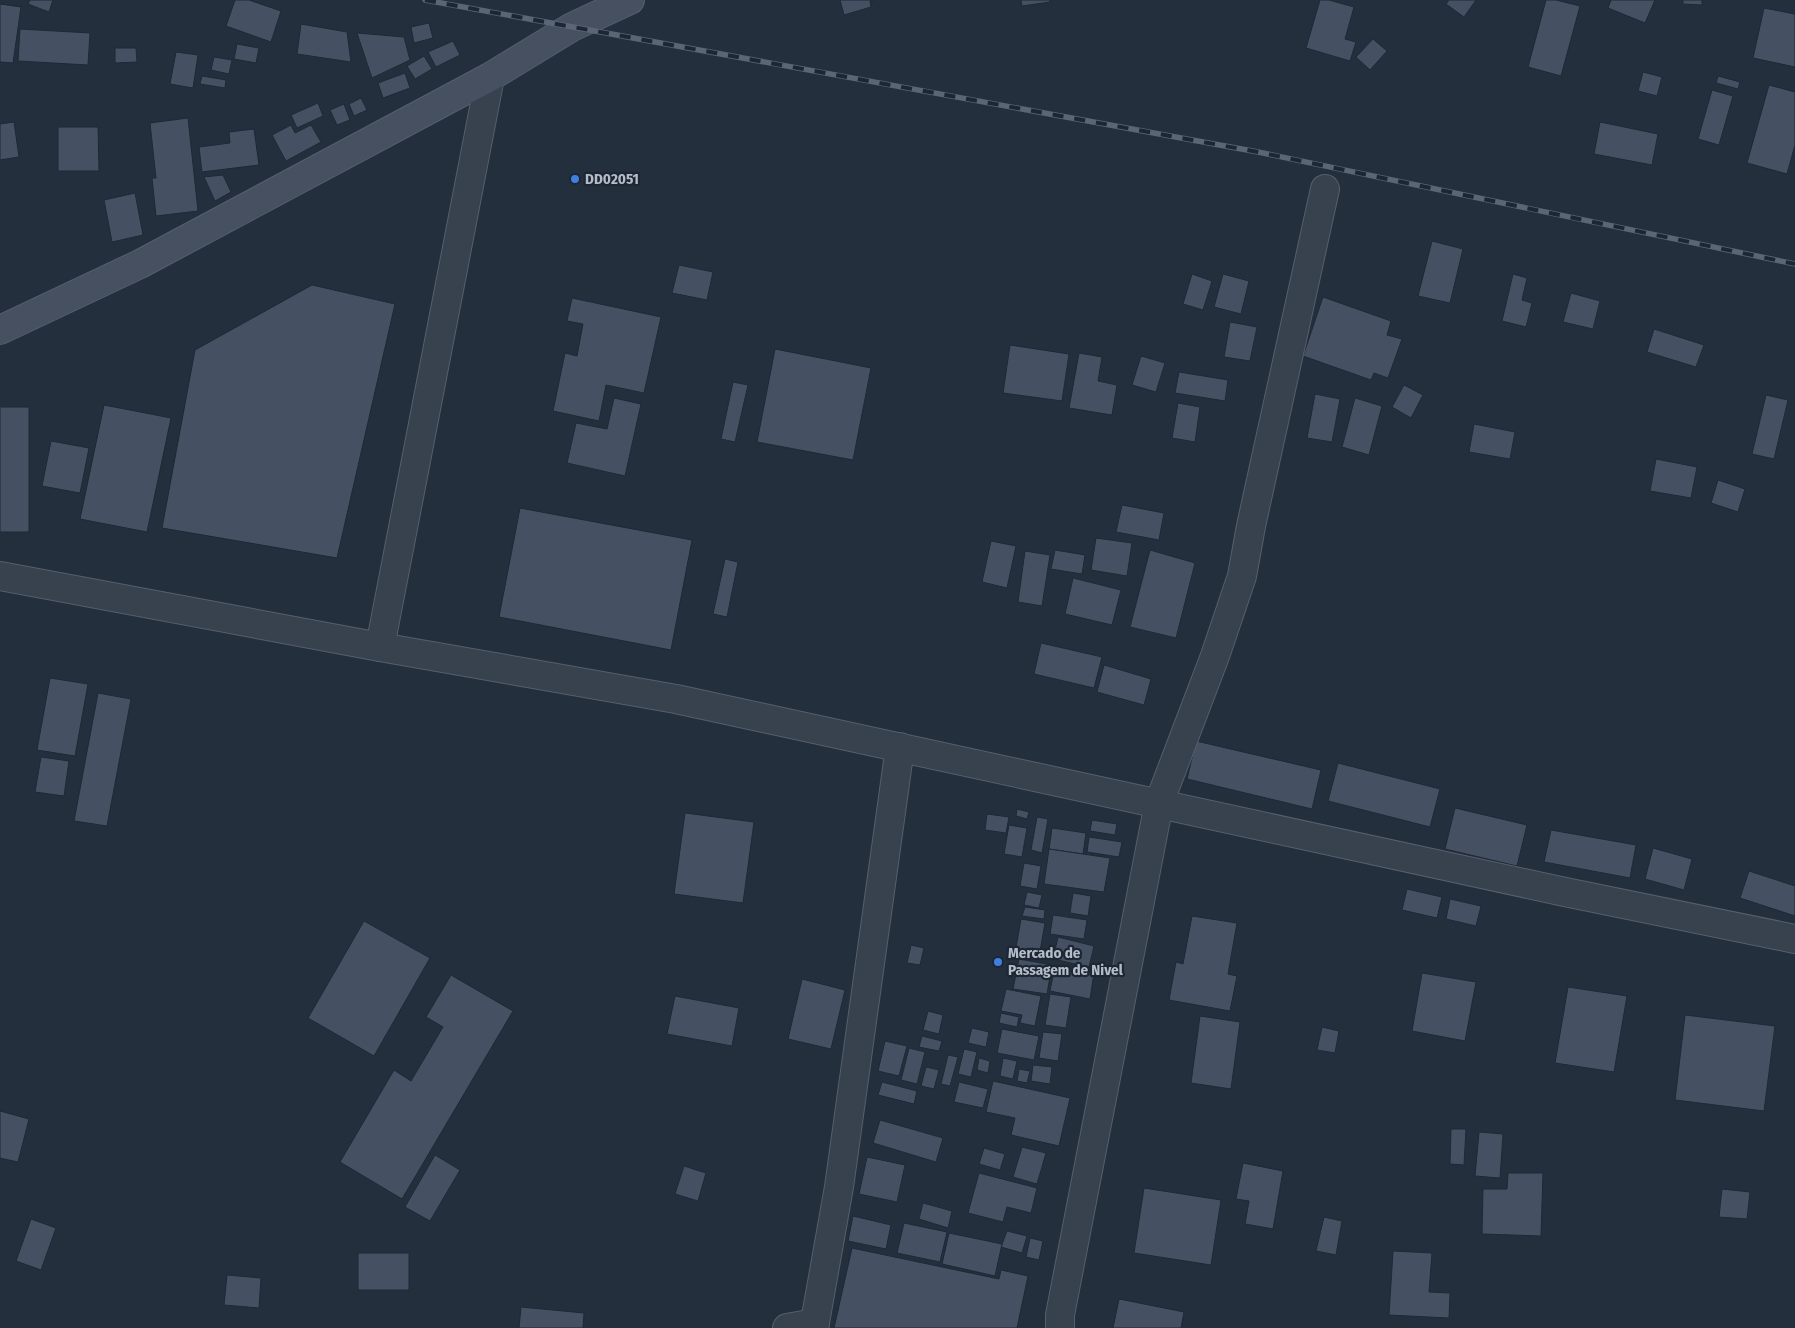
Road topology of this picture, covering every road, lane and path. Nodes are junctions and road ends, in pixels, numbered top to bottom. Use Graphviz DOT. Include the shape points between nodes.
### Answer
graph roads {
  1 [pos="630,0"];
  2 [pos="490,77"];
  3 [pos="1325,189"];
  4 [pos="0,330"];
  5 [pos="0,576"];
  6 [pos="380,647"];
  7 [pos="900,747"];
  8 [pos="1159,803"];
  9 [pos="1795,939"];
  10 [pos="814,1325"];
  11 [pos="787,1328"];
  12 [pos="1060,1328"];
  1 -- 2 [label="main road" via="572,27"];
  2 -- 4 [label="main road" via="140,264"];
  2 -- 6 [label="street"];
  3 -- 8 [label="street" via="1242,576"];
  5 -- 6 [label="street"];
  6 -- 7 [label="street" via="676,699"];
  7 -- 8 [label="street"];
  7 -- 10 [label="street" via="839,1187"];
  8 -- 9 [label="street"];
  8 -- 12 [label="street"];
  10 -- 11 [label="street"];
}
